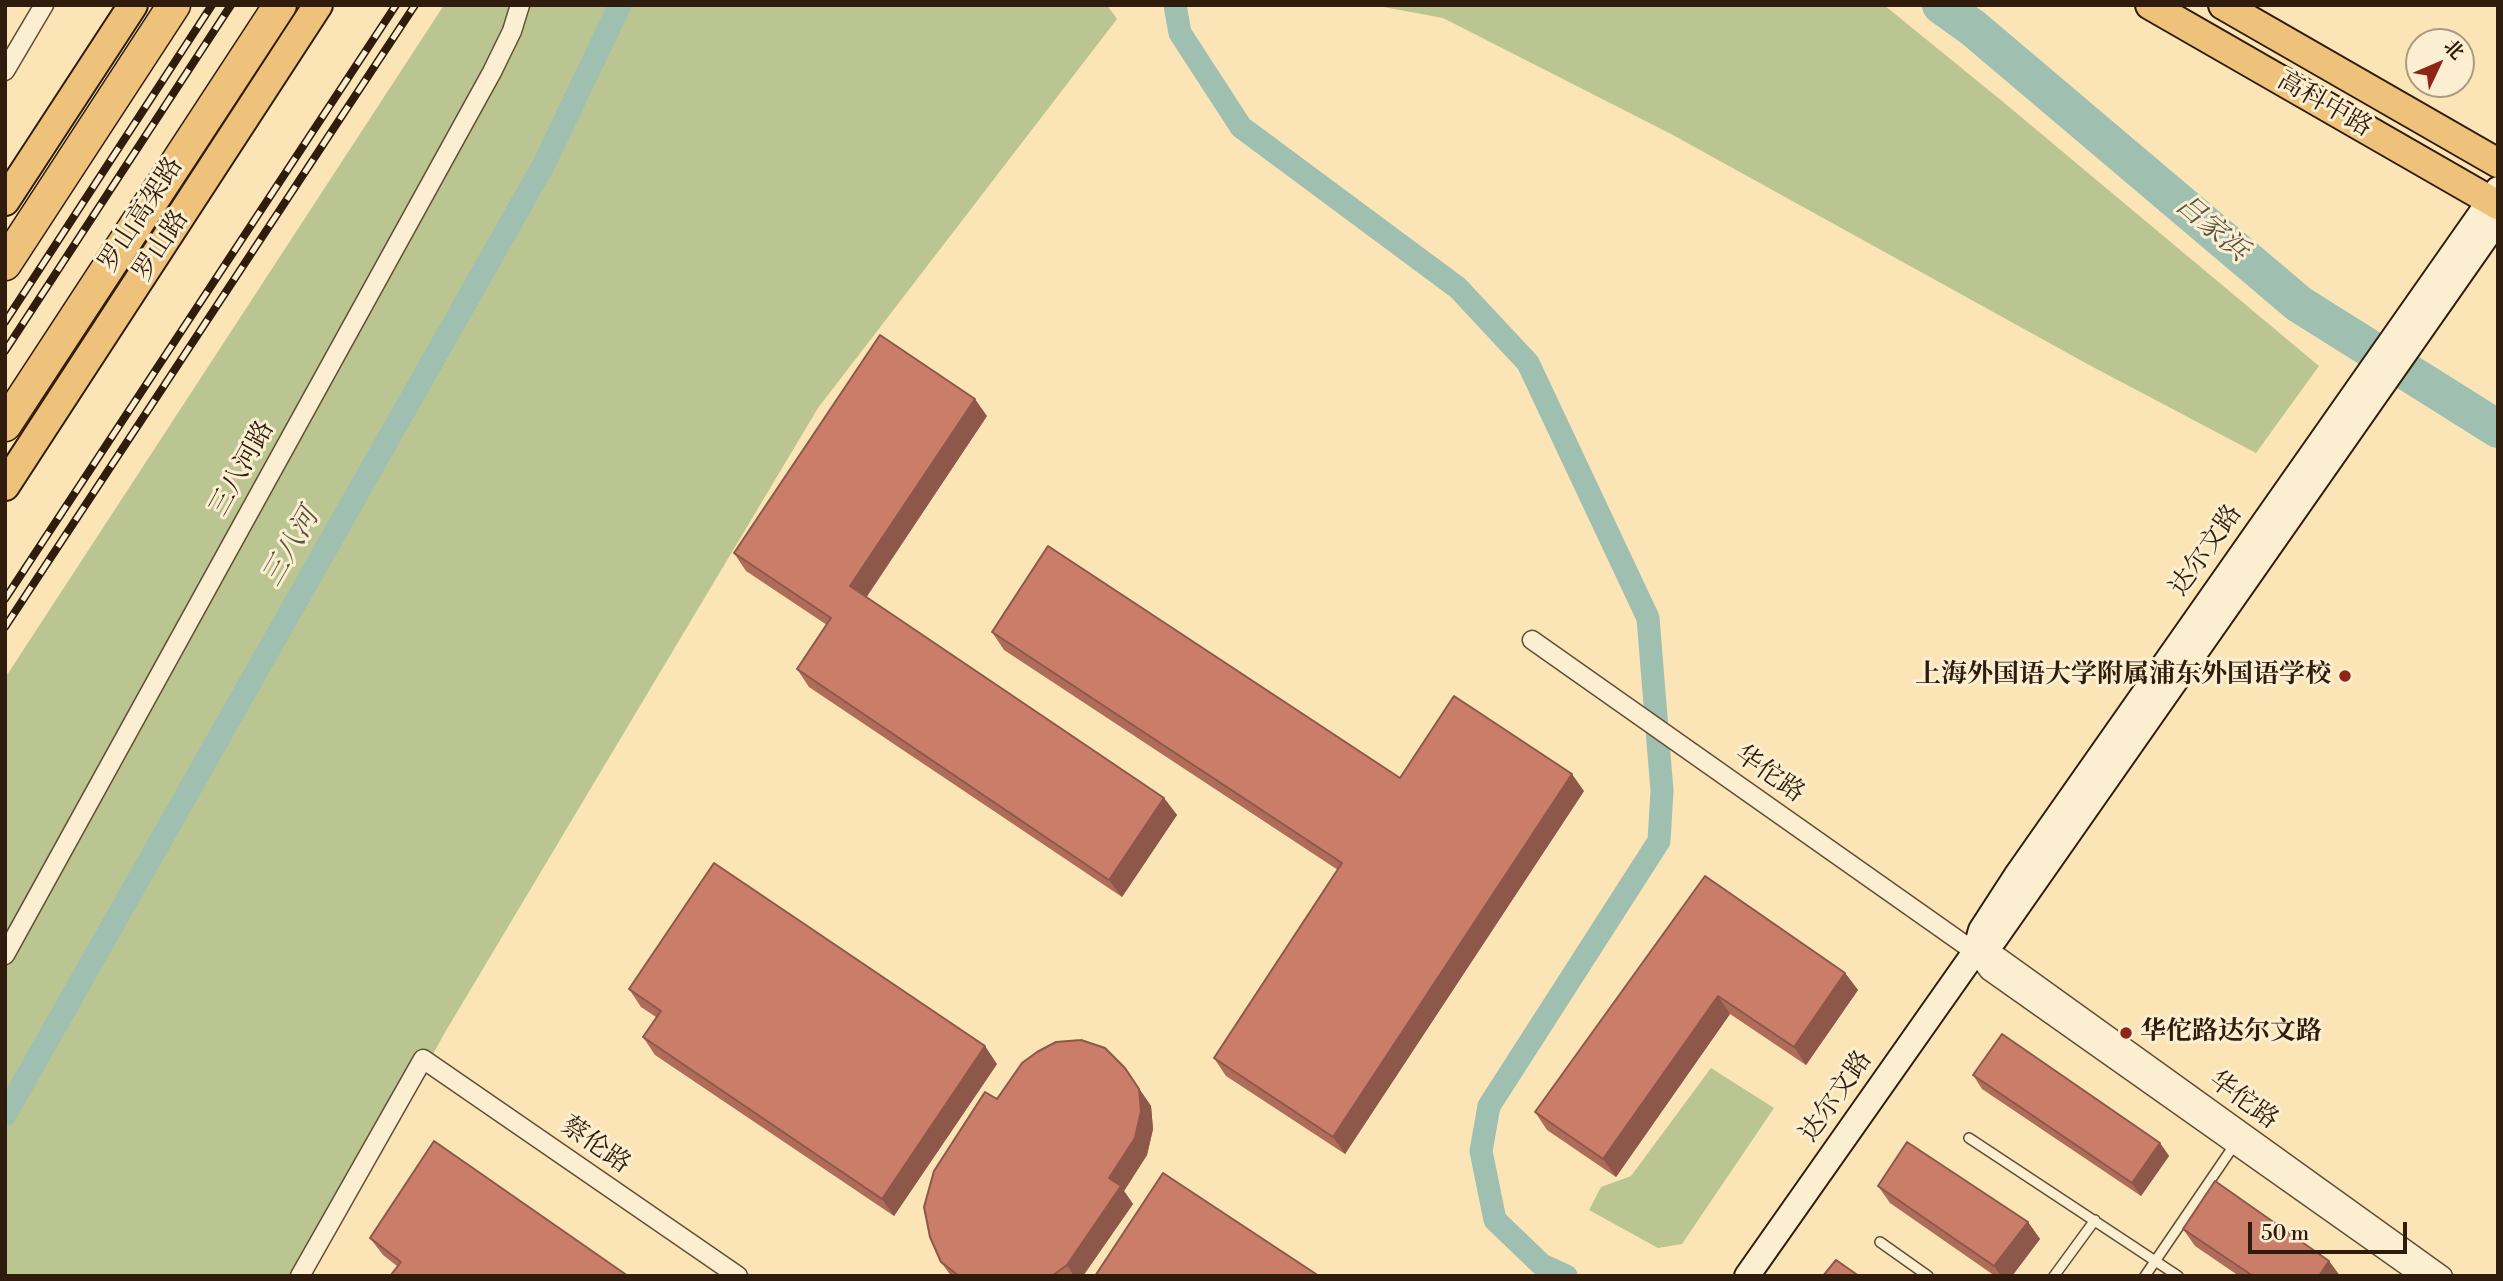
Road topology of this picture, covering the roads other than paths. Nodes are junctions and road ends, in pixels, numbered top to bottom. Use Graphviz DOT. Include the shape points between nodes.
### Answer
graph roads {
  1 [pos="44,5"];
  2 [pos="133,5"];
  3 [pos="174,5"];
  4 [pos="279,5"];
  5 [pos="318,5"];
  6 [pos="520,5"];
  7 [pos="2150,5"];
  8 [pos="2224,5"];
  9 [pos="5,71"];
  10 [pos="2498,163"];
  11 [pos="5,201"];
  12 [pos="2496,204"];
  13 [pos="5,264"];
  14 [pos="5,425"];
  15 [pos="5,486"];
  16 [pos="1532,640"];
  17 [pos="1975,952"];
  18 [pos="5,955"];
  19 [pos="1969,1138"];
  20 [pos="2235,1144"];
  21 [pos="2095,1220"];
  22 [pos="1880,1242"];
  23 [pos="2156,1260"];
  24 [pos="300,1276"];
  25 [pos="738,1276"];
  26 [pos="1747,1276"];
  27 [pos="1928,1276"];
  28 [pos="2054,1276"];
  29 [pos="2145,1276"];
  30 [pos="2178,1276"];
  31 [pos="2421,1276"];
  32 [pos="2443,1276"];
  1 -- 9 [label="street"];
  2 -- 11 [label="main road"];
  3 -- 13 [label="highway"];
  4 -- 14 [label="highway, 罗山高架路"];
  5 -- 15 [label="main road, 罗山路"];
  6 -- 18 [label="street, 三八河路" via="492,72"];
  7 -- 12 [label="main road, 高科中路"];
  8 -- 10 [label="main road, 高科中路"];
  12 -- 17 [label="street, 达尔文路" via="1994,940"];
  16 -- 17 [label="street, 华佗路"];
  17 -- 20 [label="street, 华佗路" via="1989,971"];
  17 -- 26 [label="street, 达尔文路"];
  17 -- 32 [label="street, 华佗路" via="1999,957"];
  19 -- 21 [label="lane"];
  20 -- 23 [label="lane"];
  20 -- 31 [label="street, 华佗路"];
  21 -- 23 [label="lane"];
  21 -- 28 [label="lane"];
  22 -- 27 [label="lane"];
  23 -- 29 [label="lane"];
  23 -- 30 [label="lane"];
  24 -- 25 [label="street, 蔡伦路" via="423,1059"];
}
